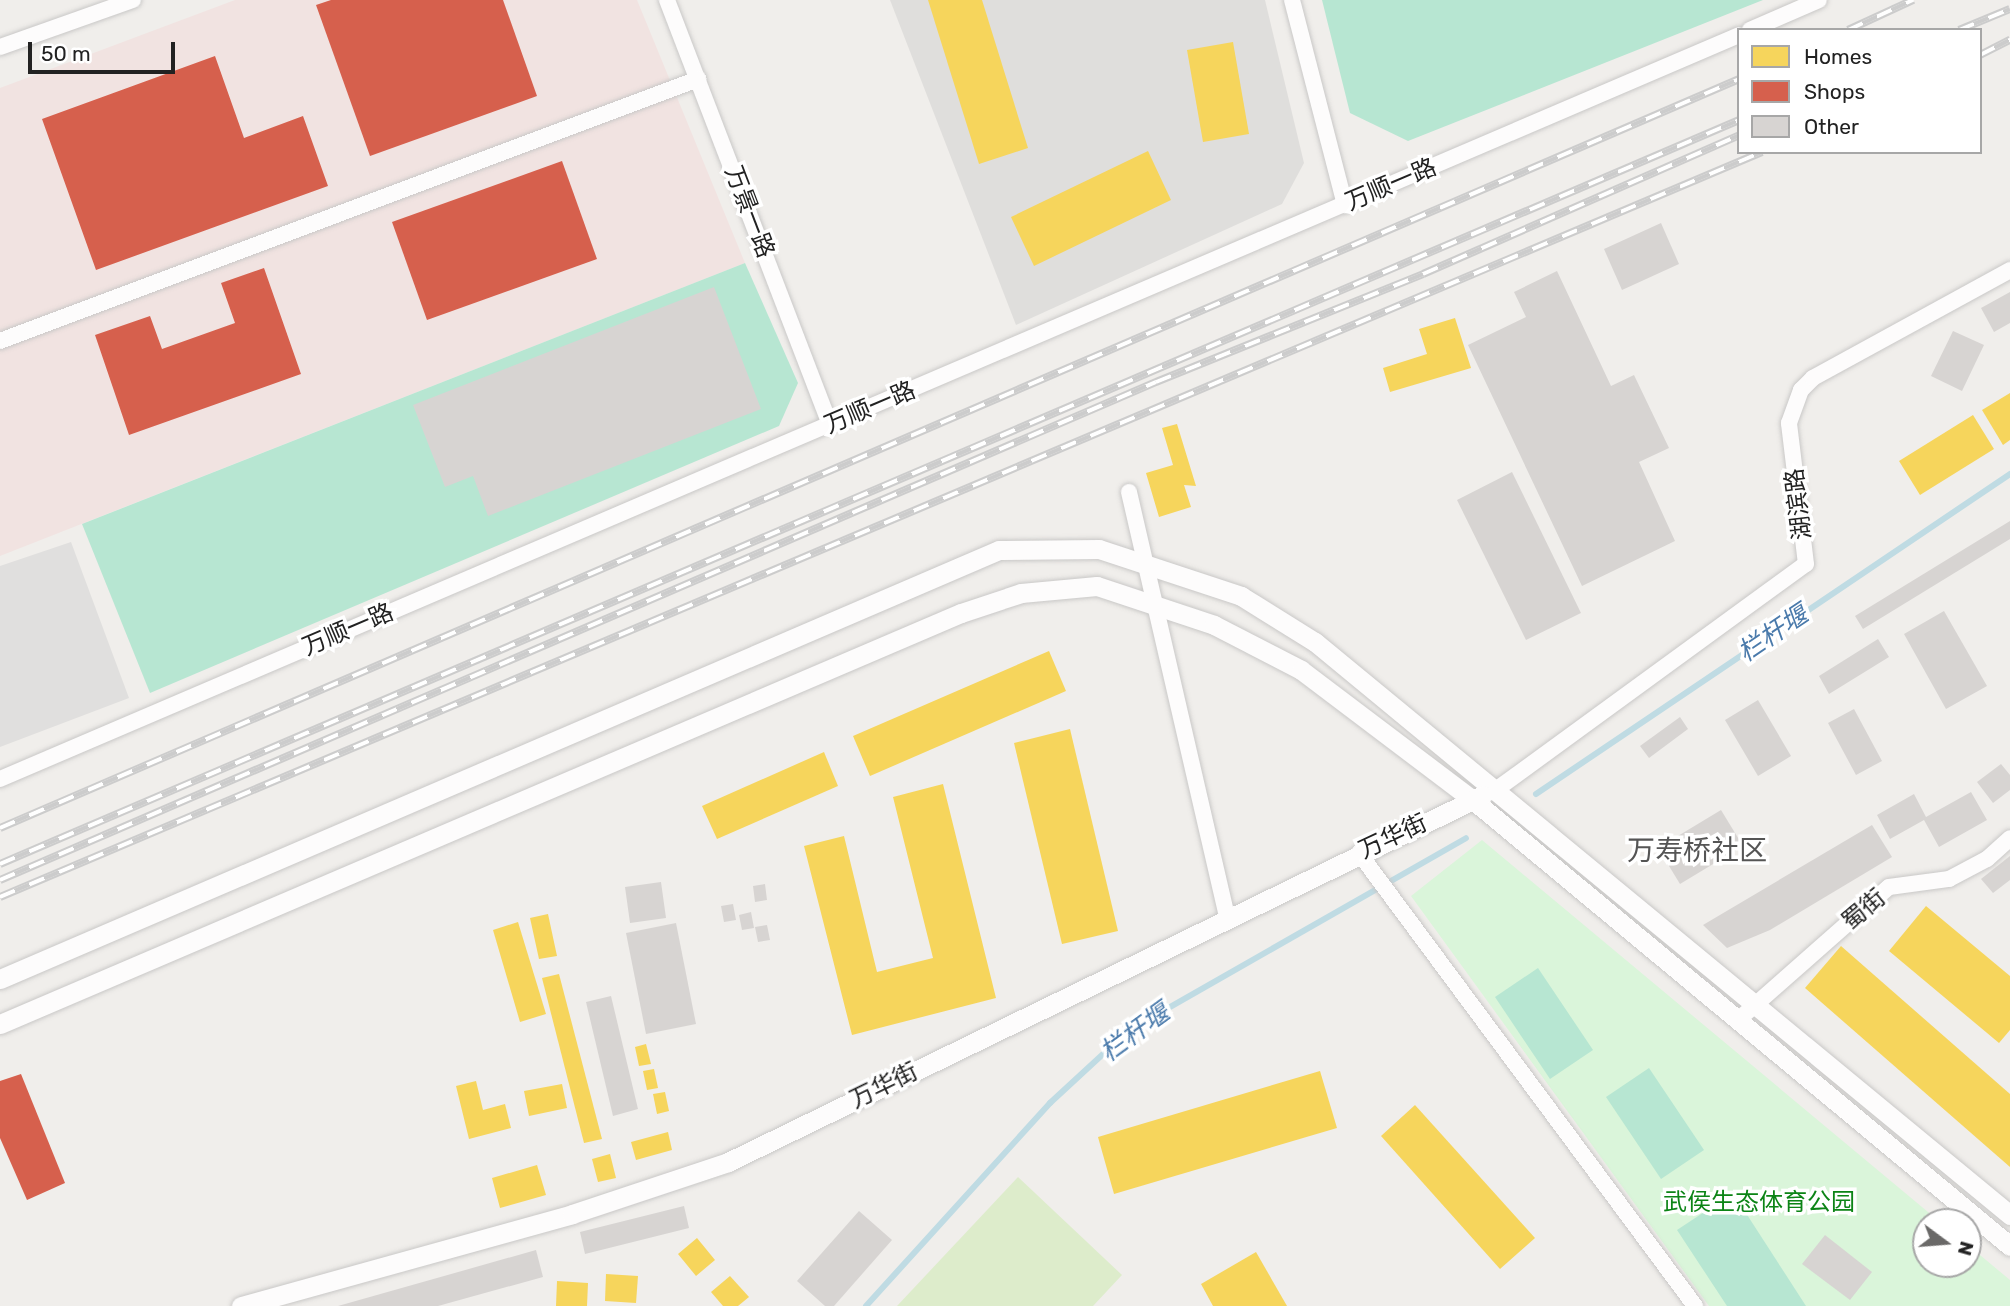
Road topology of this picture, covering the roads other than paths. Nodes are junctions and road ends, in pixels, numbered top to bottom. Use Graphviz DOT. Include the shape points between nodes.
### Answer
graph roads {
  1 [pos="133,0"];
  2 [pos="667,0"];
  3 [pos="1292,0"];
  4 [pos="1819,0"];
  5 [pos="1755,28"];
  6 [pos="1737,36"];
  7 [pos="0,47"];
  8 [pos="698,79"];
  9 [pos="1345,205"];
  10 [pos="2010,271"];
  11 [pos="0,341"];
  12 [pos="830,425"];
  13 [pos="1129,492"];
  14 [pos="1147,568"];
  15 [pos="1156,606"];
  16 [pos="0,779"];
  17 [pos="1497,789"];
  18 [pos="1473,800"];
  19 [pos="2010,838"];
  20 [pos="1359,853"];
  21 [pos="1227,918"];
  22 [pos="0,979"];
  23 [pos="1756,1002"];
  24 [pos="1738,1020"];
  25 [pos="0,1024"];
  26 [pos="2010,1214"];
  27 [pos="2010,1246"];
  28 [pos="241,1306"];
  29 [pos="1695,1306"];
  1 -- 7 [label="street"];
  2 -- 8 [label="street, 万景一路"];
  3 -- 9 [label="street"];
  4 -- 5 [label="street"];
  6 -- 9 [label="street, 万顺一路"];
  8 -- 11 [label="street"];
  8 -- 12 [label="street, 万景一路"];
  9 -- 12 [label="street, 万顺一路"];
  10 -- 17 [label="street, 湖滨路" via="1813,378 1801,390 1789,423 1806,564"];
  12 -- 16 [label="street, 万顺一路"];
  13 -- 14 [label="street"];
  14 -- 15 [label="street"];
  14 -- 17 [label="street" via="1241,596 1315,642"];
  14 -- 22 [label="street" via="1099,549 999,550"];
  15 -- 18 [label="street" via="1214,625 1300,670"];
  15 -- 21 [label="street"];
  15 -- 25 [label="street" via="1097,586 1021,593 961,613"];
  17 -- 18 [label="street, 万华街"];
  17 -- 23 [label="street"];
  18 -- 20 [label="street, 万华街"];
  18 -- 24 [label="street"];
  19 -- 23 [label="street, 蜀街" via="1987,859 1949,878 1889,887"];
  20 -- 21 [label="street, 万华街"];
  20 -- 29 [label="street"];
  21 -- 28 [label="street, 万华街" via="728,1162 572,1214"];
  23 -- 24 [label="street, 蜀街"];
  23 -- 26 [label="street"];
  24 -- 27 [label="street"];
}
